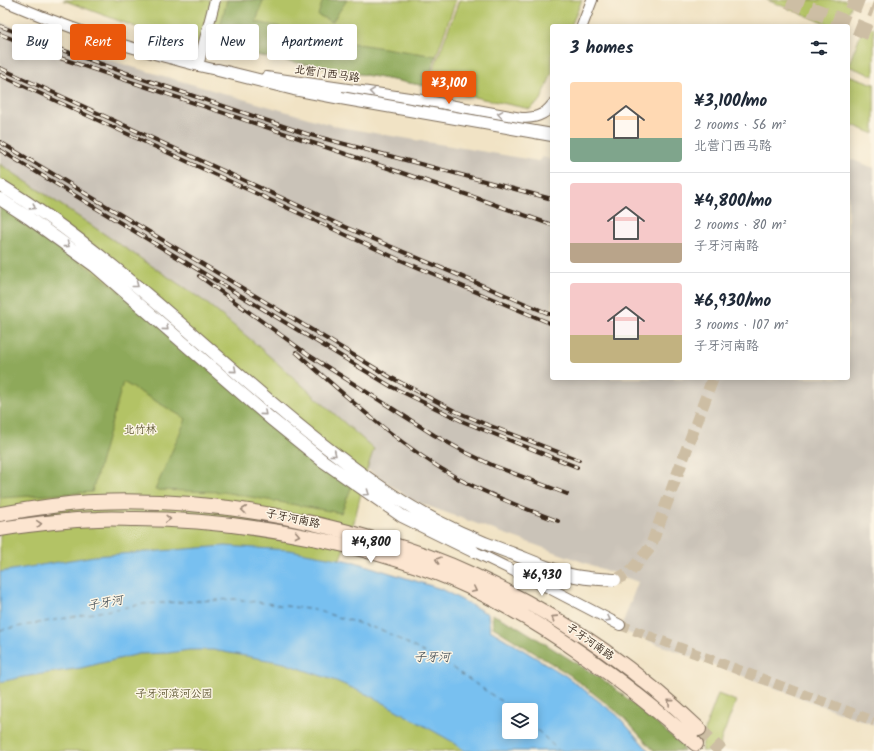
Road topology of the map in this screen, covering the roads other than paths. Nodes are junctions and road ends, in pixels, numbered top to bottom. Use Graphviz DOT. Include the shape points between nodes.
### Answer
graph roads {
  1 [pos="214,0"];
  2 [pos="6,1"];
  3 [pos="591,1"];
  4 [pos="583,24"];
  5 [pos="198,66"];
  6 [pos="218,70"];
  7 [pos="550,107"];
  8 [pos="550,135"];
  9 [pos="0,185"];
  10 [pos="0,199"];
  11 [pos="0,514"];
  12 [pos="0,529"];
  13 [pos="473,551"];
  14 [pos="615,580"];
  15 [pos="620,625"];
  16 [pos="699,729"];
  17 [pos="696,744"];
  1 -- 5 [label="street"];
  2 -- 5 [label="street, 北营门西马路" via="48,20 121,45"];
  3 -- 4 [label="street"];
  5 -- 6 [label="street, 北营门西马路"];
  7 -- 6 [label="street, 北营门西马路, one-way" via="538,116 521,118 416,99"];
  6 -- 8 [label="street, bridge" via="294,89"];
  9 -- 14 [label="street, one-way, bridge" via="91,250 144,292 269,401 338,457 392,495 431,518 499,549 581,577"];
  10 -- 13 [label="street, one-way, bridge" via="95,266 323,461 402,516"];
  16 -- 11 [label="main road, 子牙河南路, one-way" via="648,684 534,605 473,574 406,549 286,517 185,503 94,502"];
  12 -- 17 [label="main road, 子牙河南路, one-way" via="100,518 199,521 289,533 390,556 468,587 557,637 637,694"];
  13 -- 15 [label="street, one-way"];
}
